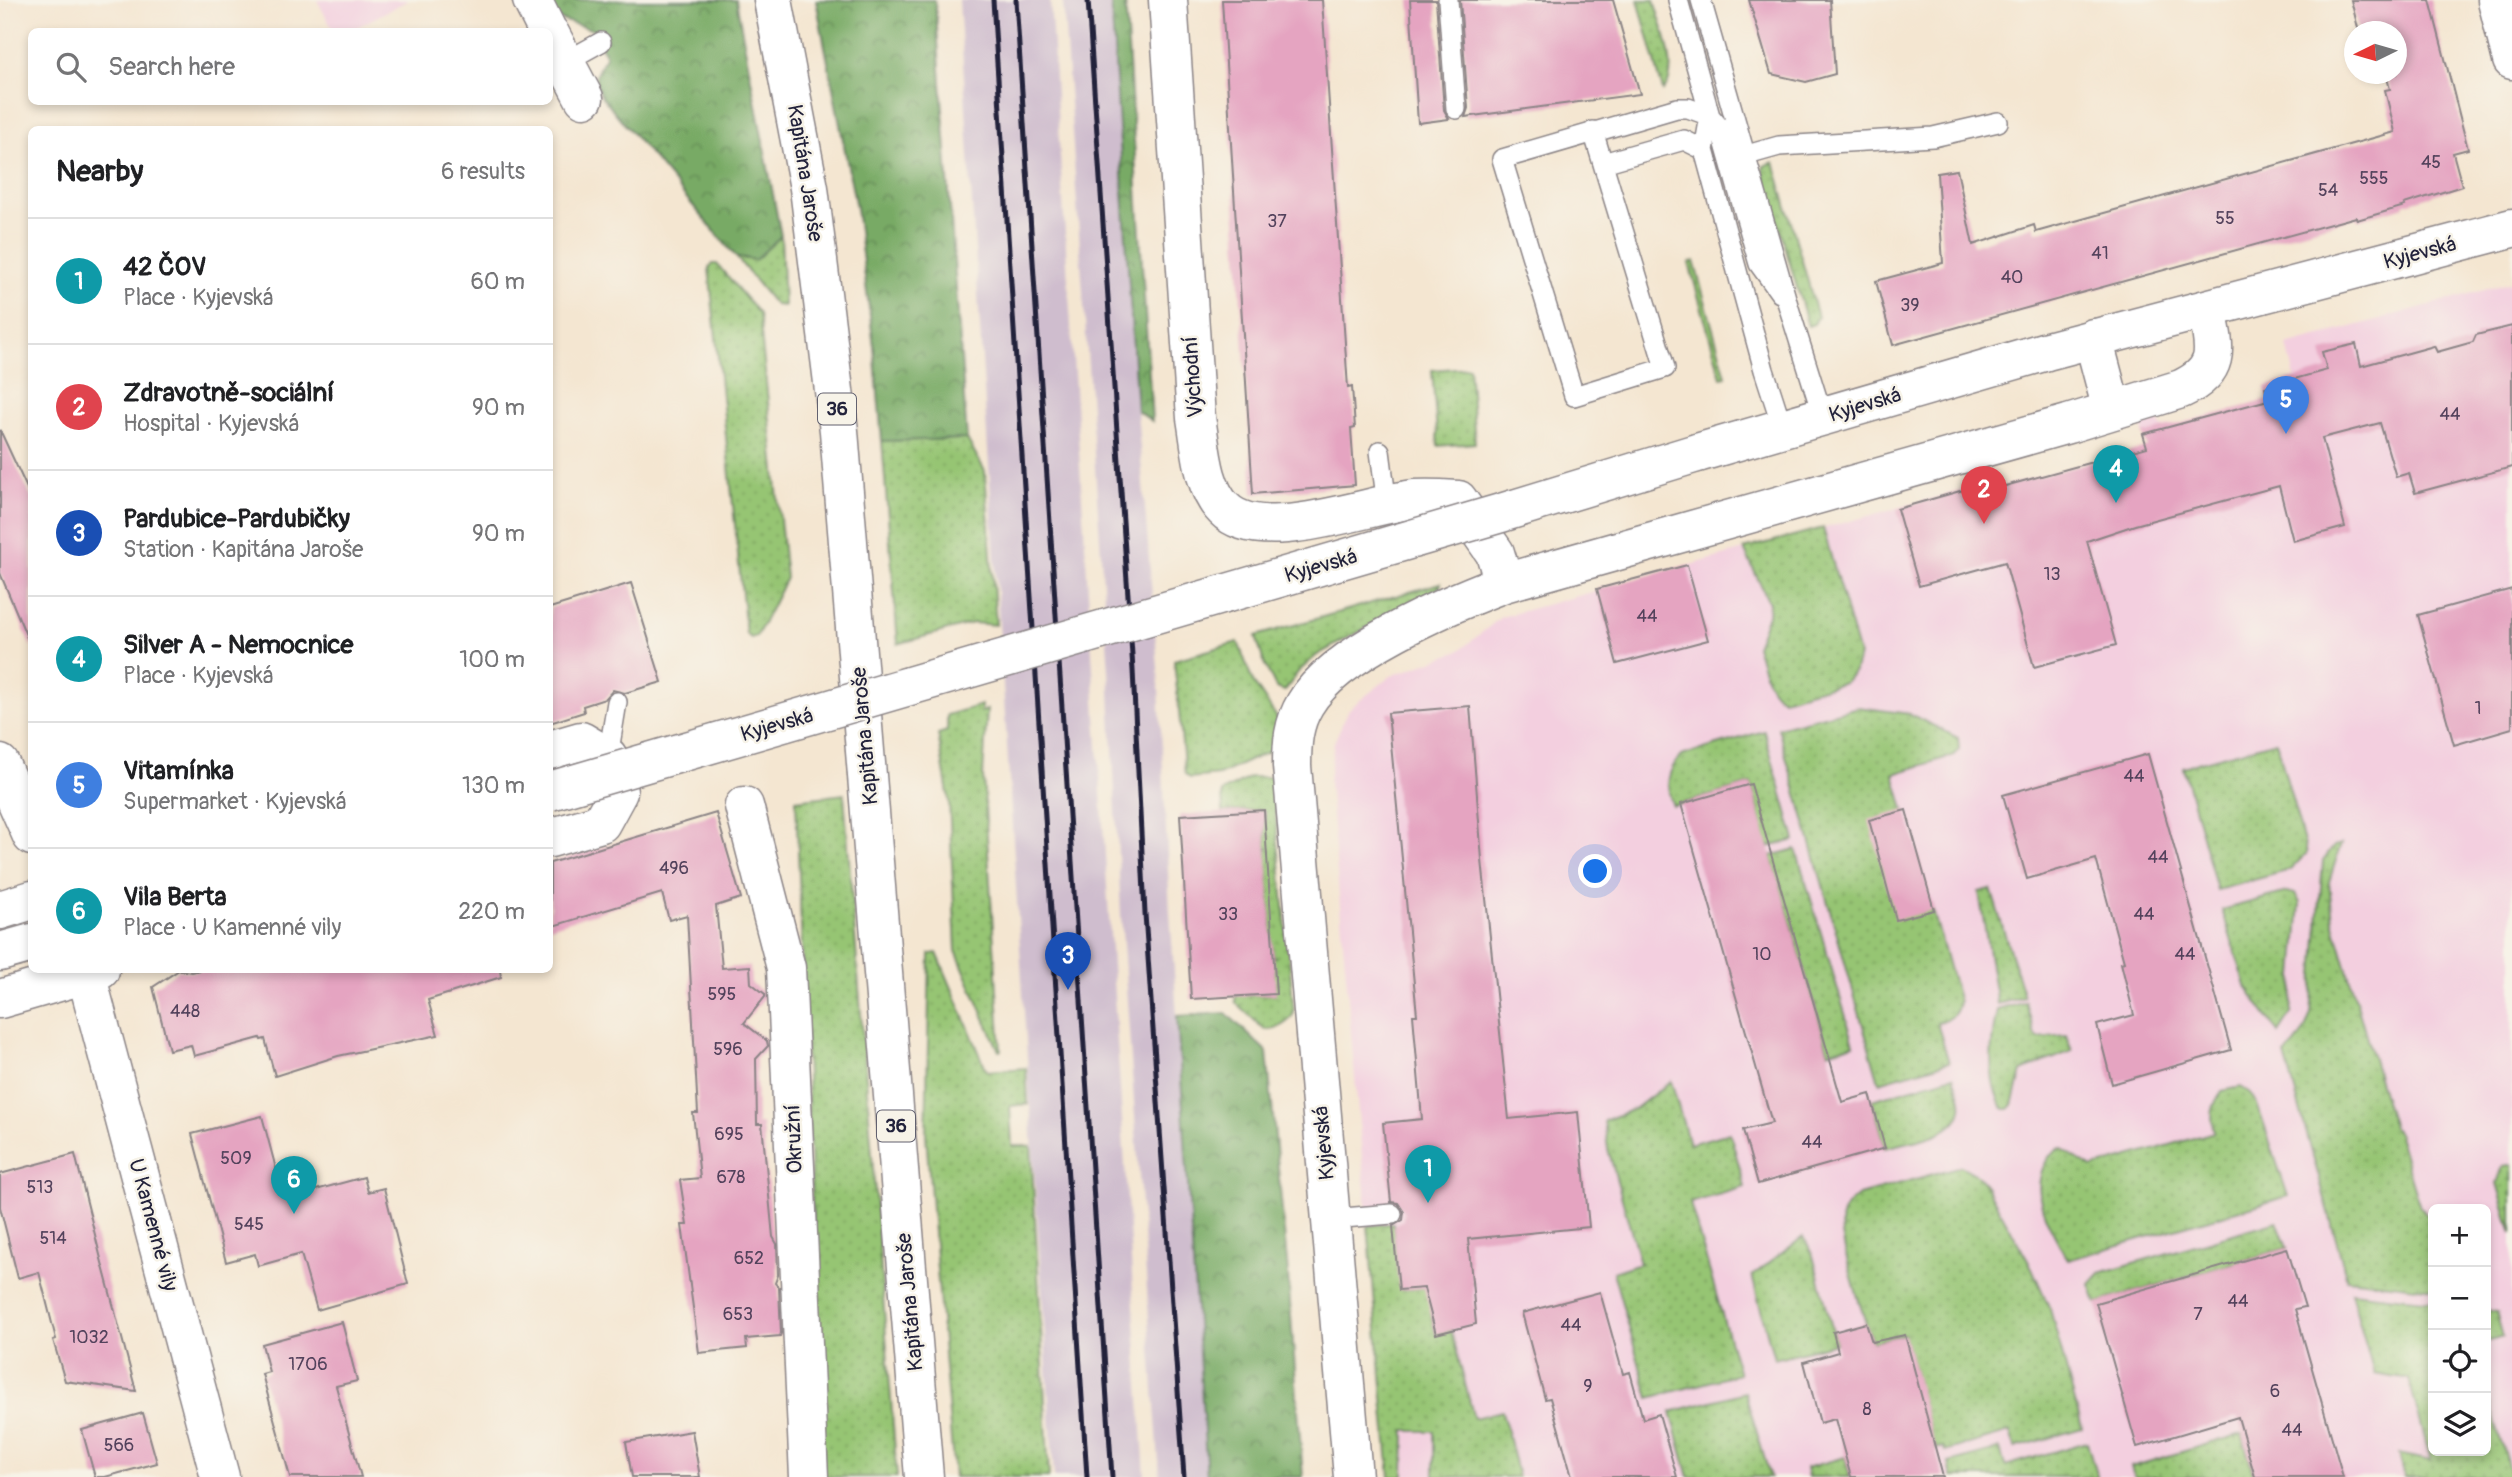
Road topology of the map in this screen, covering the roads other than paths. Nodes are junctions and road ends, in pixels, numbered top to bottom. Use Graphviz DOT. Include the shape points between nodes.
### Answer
graph roads {
  1 [pos="531,0"];
  2 [pos="772,0"];
  3 [pos="1168,0"];
  4 [pos="1448,0"];
  5 [pos="1678,0"];
  6 [pos="1701,0"];
  7 [pos="2497,0"];
  8 [pos="546,28"];
  9 [pos="554,42"];
  10 [pos="601,42"];
  11 [pos="2512,60"];
  12 [pos="584,98"];
  13 [pos="1456,109"];
  14 [pos="1710,116"];
  15 [pos="1998,122"];
  16 [pos="1593,131"];
  17 [pos="1704,150"];
  18 [pos="1746,155"];
  19 [pos="1603,163"];
  20 [pos="2512,228"];
  21 [pos="1788,305"];
  22 [pos="2207,310"];
  23 [pos="2093,338"];
  24 [pos="2112,410"];
  25 [pos="1823,418"];
  26 [pos="1783,429"];
  27 [pos="1380,452"];
  28 [pos="1387,505"];
  29 [pos="1504,583"];
  30 [pos="617,702"];
  31 [pos="553,749"];
  32 [pos="608,757"];
  33 [pos="0,764"];
  34 [pos="553,790"];
  35 [pos="744,806"];
  36 [pos="28,827"];
  37 [pos="553,837"];
  38 [pos="28,901"];
  39 [pos="0,910"];
  40 [pos="28,944"];
  41 [pos="0,952"];
  42 [pos="84,973"];
  43 [pos="92,973"];
  44 [pos="0,999"];
  45 [pos="1392,1214"];
  46 [pos="1331,1219"];
  47 [pos="220,1477"];
  48 [pos="809,1477"];
  49 [pos="923,1477"];
  50 [pos="1353,1477"];
  1 -- 8 [label="street"];
  2 -- 49 [label="street, Kapitána Jaroše / 36" via="809,188 839,431"];
  3 -- 28 [label="street, Východní" via="1196,418 1210,484 1223,508 1249,523 1286,524"];
  4 -- 13 [label="lane"];
  5 -- 14 [label="lane"];
  6 -- 18 [label="lane"];
  7 -- 11 [label="street"];
  9 -- 10 [label="lane"];
  9 -- 12 [label="street"];
  14 -- 16 [label="lane" via="1677,108"];
  14 -- 17 [label="lane"];
  14 -- 21 [label="lane" via="1723,136 1759,264"];
  15 -- 18 [label="lane" via="1933,137 1779,146"];
  16 -- 19 [label="lane"];
  16 -- 19 [label="lane" via="1502,159 1574,396 1665,368"];
  17 -- 19 [label="lane" via="1684,140"];
  17 -- 26 [label="lane"];
  18 -- 21 [label="lane"];
  20 -- 22 [label="street, Kyjevská"];
  21 -- 25 [label="lane"];
  22 -- 23 [label="street, Kyjevská"];
  22 -- 24 [label="street" via="2214,351 2205,374 2181,389"];
  23 -- 24 [label="street"];
  23 -- 25 [label="street, Kyjevská"];
  24 -- 29 [label="street"];
  25 -- 26 [label="street, Kyjevská"];
  26 -- 34 [label="street, Kyjevská, bridge"];
  27 -- 28 [label="lane"];
  28 -- 29 [label="street, Východní" via="1416,499 1458,500 1495,553"];
  29 -- 46 [label="street, Kyjevská" via="1435,611 1359,655 1315,690 1295,726 1292,766"];
  30 -- 32 [label="lane"];
  31 -- 32 [label="street" via="581,741"];
  32 -- 37 [label="street" via="618,792 601,822"];
  33 -- 36 [label="street"];
  35 -- 48 [label="street, Okružní" via="786,968"];
  38 -- 39 [label="street"];
  40 -- 41 [label="street"];
  42 -- 44 [label="street"];
  43 -- 47 [label="street, U Kamenné vily"];
  45 -- 46 [label="lane"];
  46 -- 50 [label="street, Kyjevská"];
}
